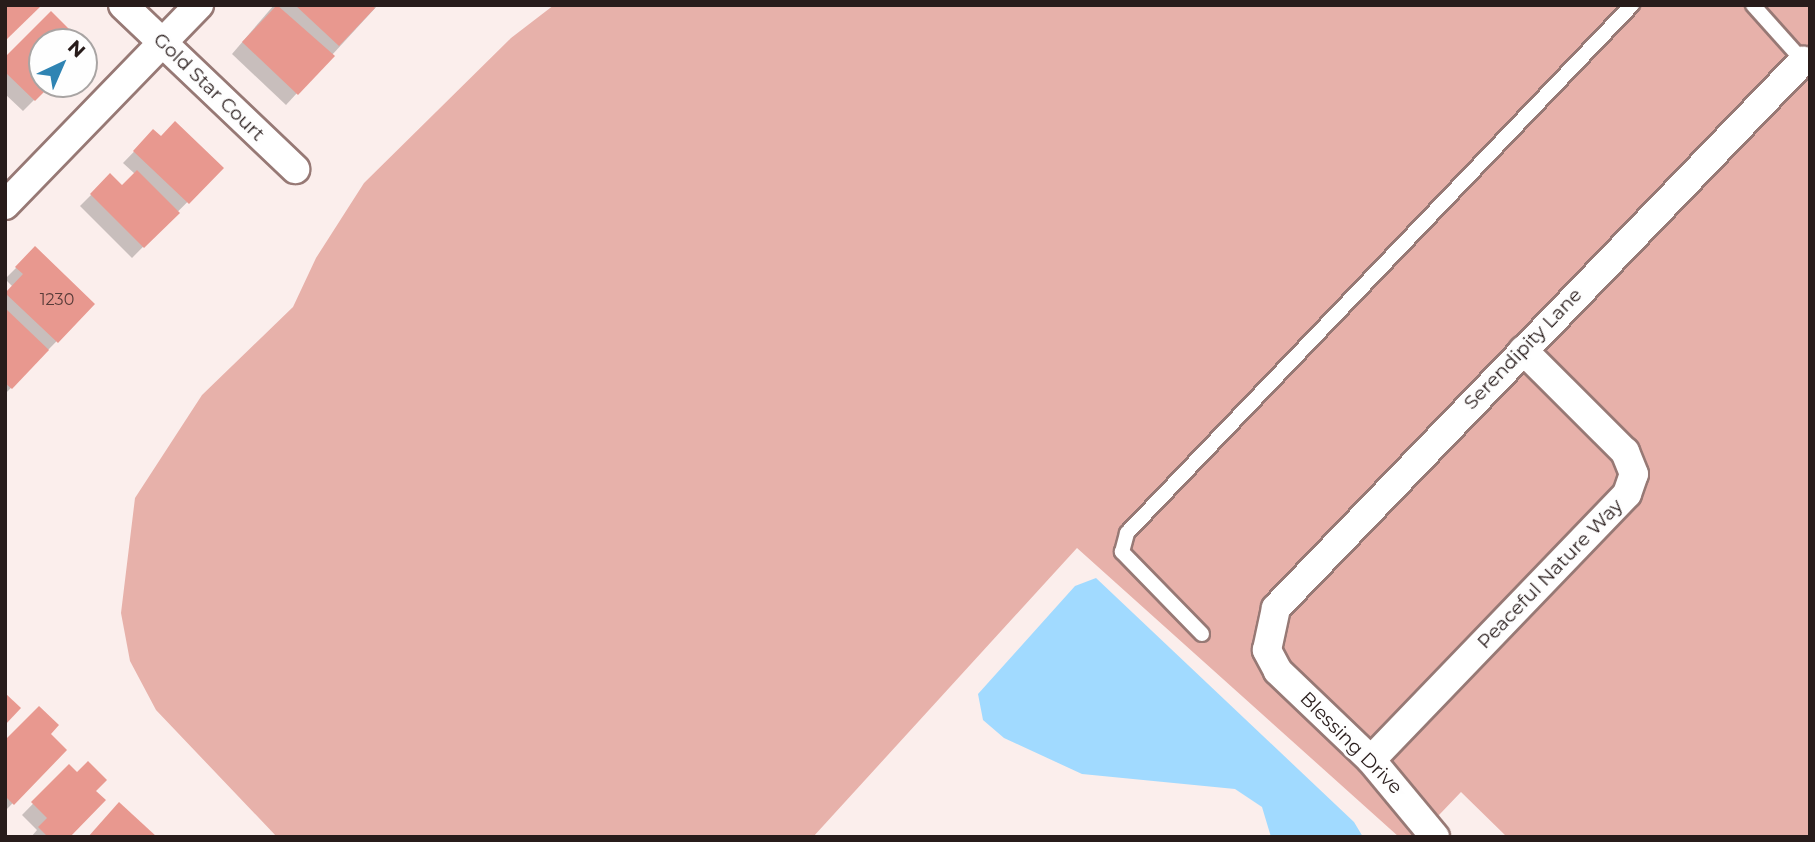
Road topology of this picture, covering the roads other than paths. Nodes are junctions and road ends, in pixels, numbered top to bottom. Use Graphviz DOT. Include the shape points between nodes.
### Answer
graph roads {
  1 [pos="123,5"];
  2 [pos="199,5"];
  3 [pos="1632,5"];
  4 [pos="1753,5"];
  5 [pos="163,43"];
  6 [pos="1803,61"];
  7 [pos="295,169"];
  8 [pos="5,205"];
  9 [pos="1523,349"];
  10 [pos="1202,634"];
  11 [pos="1267,650"];
  12 [pos="1371,760"];
  13 [pos="1435,837"];
  1 -- 5 [label="street, Gold Star Court"];
  2 -- 5 [label="street"];
  3 -- 10 [label="lane" via="1127,533 1122,552"];
  4 -- 6 [label="lane"];
  5 -- 7 [label="street, Gold Star Court"];
  5 -- 8 [label="street"];
  6 -- 9 [label="street, Serendipity Lane"];
  9 -- 11 [label="street, Serendipity Lane" via="1276,608"];
  9 -- 12 [label="street, Peaceful Nature Way" via="1625,452 1634,474 1628,494"];
  11 -- 12 [label="street, Blessing Drive" via="1278,671"];
  12 -- 13 [label="street, Blessing Drive"];
}
